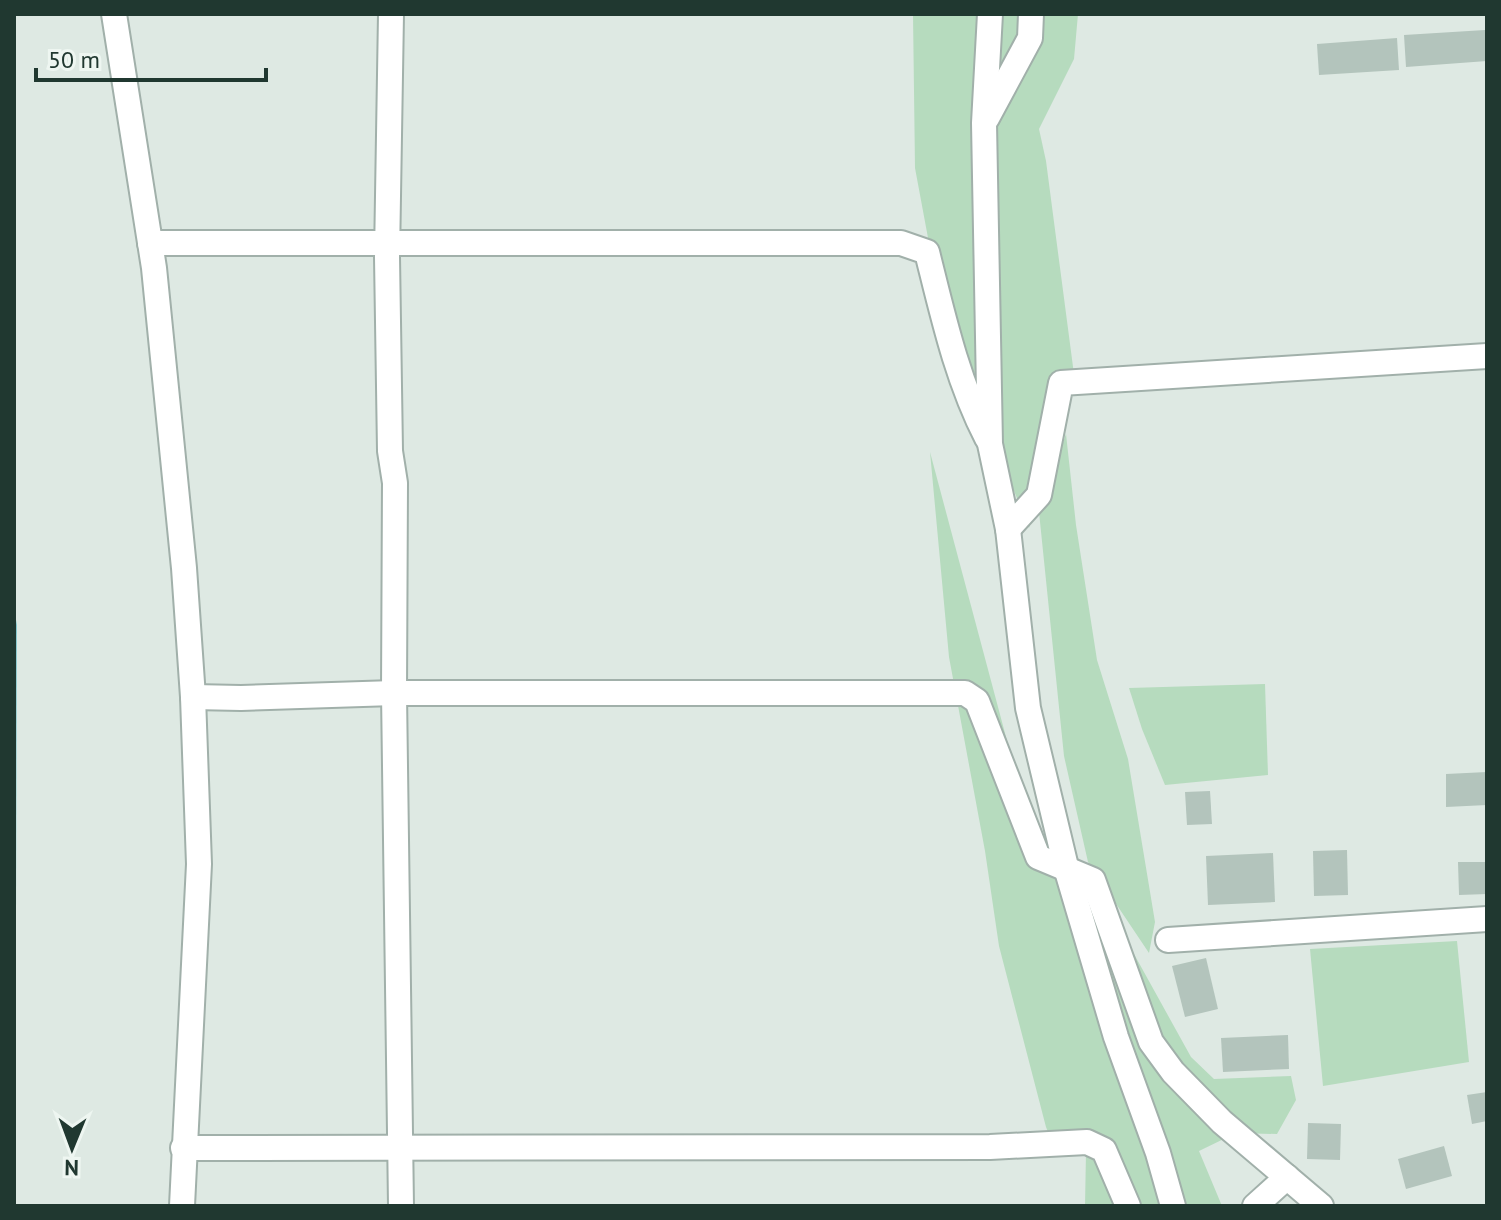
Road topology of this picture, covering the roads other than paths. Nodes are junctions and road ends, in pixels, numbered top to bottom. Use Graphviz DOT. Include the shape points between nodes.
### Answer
graph roads {
  1 [pos="114,14"];
  2 [pos="391,14"];
  3 [pos="990,14"];
  4 [pos="1031,14"];
  5 [pos="984,123"];
  6 [pos="150,243"];
  7 [pos="388,243"];
  8 [pos="1487,356"];
  9 [pos="990,444"];
  10 [pos="1008,529"];
  11 [pos="394,693"];
  12 [pos="193,697"];
  13 [pos="1067,871"];
  14 [pos="1487,919"];
  15 [pos="1168,940"];
  16 [pos="402,1147"];
  17 [pos="183,1148"];
  18 [pos="1287,1177"];
  19 [pos="182,1206"];
  20 [pos="401,1206"];
  21 [pos="1128,1206"];
  22 [pos="1173,1206"];
  23 [pos="1255,1206"];
  24 [pos="1321,1206"];
  1 -- 6 [label="street"];
  2 -- 7 [label="street"];
  3 -- 5 [label="street"];
  4 -- 5 [label="street" via="1030,38"];
  5 -- 9 [label="street"];
  6 -- 7 [label="street"];
  6 -- 12 [label="street"];
  7 -- 9 [label="street" via="901,243 927,252 969,402"];
  7 -- 11 [label="street"];
  8 -- 10 [label="street" via="1061,383 1039,495"];
  9 -- 10 [label="street"];
  10 -- 13 [label="street" via="1028,708"];
  11 -- 12 [label="street"];
  11 -- 13 [label="street" via="965,693 977,701 1038,857"];
  11 -- 16 [label="street"];
  12 -- 17 [label="street" via="199,864"];
  13 -- 18 [label="street" via="1093,880 1151,1042 1222,1122"];
  13 -- 22 [label="street"];
  14 -- 15 [label="street"];
  16 -- 17 [label="street"];
  16 -- 20 [label="street"];
  16 -- 21 [label="street" via="990,1147 1087,1142 1104,1150"];
  17 -- 19 [label="street"];
  18 -- 23 [label="street"];
  18 -- 24 [label="street"];
}
